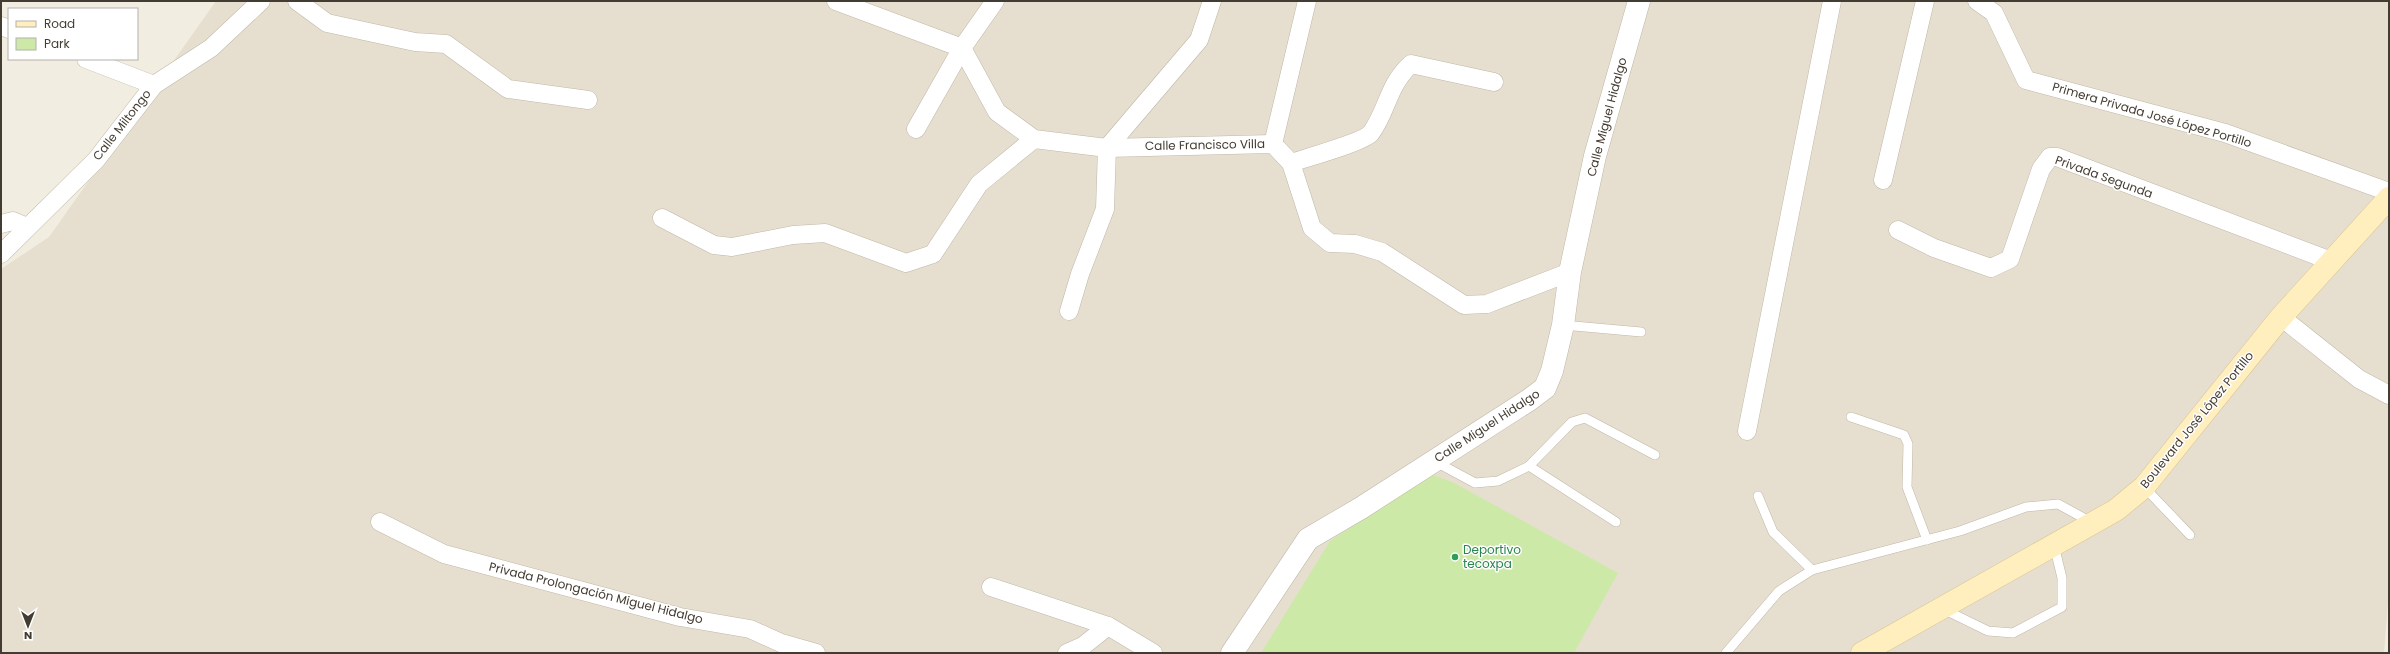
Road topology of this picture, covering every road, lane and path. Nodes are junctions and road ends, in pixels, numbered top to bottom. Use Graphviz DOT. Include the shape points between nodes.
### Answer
graph roads {
  1 [pos="261,1"];
  2 [pos="297,1"];
  3 [pos="836,1"];
  4 [pos="994,1"];
  5 [pos="1212,1"];
  6 [pos="1307,1"];
  7 [pos="1639,1"];
  8 [pos="1832,1"];
  9 [pos="1925,1"];
  10 [pos="1977,1"];
  11 [pos="962,48"];
  12 [pos="89,60"];
  13 [pos="1494,82"];
  14 [pos="154,85"];
  15 [pos="588,100"];
  16 [pos="916,129"];
  17 [pos="1034,139"];
  18 [pos="1273,144"];
  19 [pos="1107,148"];
  20 [pos="1291,163"];
  21 [pos="1883,180"];
  22 [pos="2389,192"];
  23 [pos="2389,198"];
  24 [pos="662,218"];
  25 [pos="10,221"];
  26 [pos="1898,230"];
  27 [pos="1,254"];
  28 [pos="2331,261"];
  29 [pos="1570,272"];
  30 [pos="1069,311"];
  31 [pos="2281,317"];
  32 [pos="1563,325"];
  33 [pos="1641,332"];
  34 [pos="2389,394"];
  35 [pos="1851,417"];
  36 [pos="1747,431"];
  37 [pos="1655,454"];
  38 [pos="1434,460"];
  39 [pos="1529,466"];
  40 [pos="2144,487"];
  41 [pos="1758,496"];
  42 [pos="380,522"];
  43 [pos="1616,522"];
  44 [pos="2093,523"];
  45 [pos="2190,535"];
  46 [pos="1927,540"];
  47 [pos="2054,545"];
  48 [pos="1812,570"];
  49 [pos="991,587"];
  50 [pos="1942,608"];
  51 [pos="1108,626"];
  52 [pos="816,653"];
  53 [pos="1067,653"];
  54 [pos="1153,653"];
  55 [pos="1232,653"];
  56 [pos="1726,653"];
  57 [pos="1862,653"];
  1 -- 14 [label="street, Calle Miltongo" via="211,48"];
  2 -- 15 [label="street" via="327,23 415,42 446,44 508,89"];
  3 -- 11 [label="street"];
  4 -- 11 [label="street"];
  5 -- 19 [label="street" via="1199,40"];
  6 -- 18 [label="street"];
  7 -- 29 [label="street, Calle Miguel Hidalgo" via="1595,156"];
  8 -- 36 [label="street"];
  9 -- 21 [label="street"];
  10 -- 22 [label="street, Primera Privada José López Portillo" via="1994,13 2026,80 2224,133"];
  11 -- 16 [label="street"];
  11 -- 17 [label="street, Calle Francisco Villa" via="997,112"];
  12 -- 14 [label="street"];
  13 -- 20 [label="street" via="1411,64 1398,76 1371,134"];
  14 -- 25 [label="street, Calle Miltongo" via="96,160"];
  17 -- 19 [label="street, Calle Francisco Villa"];
  17 -- 24 [label="street" via="978,184 933,254 906,263 825,233 793,234 732,247 714,245"];
  18 -- 19 [label="street, Calle Francisco Villa"];
  18 -- 20 [label="street, Calle Francisco Villa"];
  19 -- 30 [label="street" via="1105,208"];
  20 -- 29 [label="street, Calle Francisco Villa" via="1312,228 1330,243 1355,244 1382,252 1464,305 1487,304"];
  23 -- 28 [label="main road, Boulevard José López Portillo"];
  25 -- 27 [label="street, Calle Miltongo"];
  26 -- 28 [label="street, Privada Segunda" via="1934,248 1991,268 2010,259 2041,169 2050,157 2057,157"];
  28 -- 31 [label="main road, Boulevard José López Portillo"];
  29 -- 32 [label="street, Calle Miguel Hidalgo"];
  31 -- 34 [label="street" via="2358,379"];
  31 -- 40 [label="main road, Boulevard José López Portillo"];
  32 -- 33 [label="lane"];
  32 -- 38 [label="street, Calle Miguel Hidalgo" via="1552,371 1545,388"];
  35 -- 46 [label="lane" via="1904,435 1908,444 1907,487"];
  37 -- 39 [label="lane" via="1585,418 1572,422"];
  38 -- 39 [label="lane" via="1475,483 1498,481"];
  38 -- 55 [label="street, Calle Miguel Hidalgo" via="1308,539"];
  39 -- 43 [label="lane"];
  40 -- 44 [label="main road, Boulevard José López Portillo" via="2116,510"];
  40 -- 45 [label="lane"];
  41 -- 48 [label="lane" via="1773,532"];
  42 -- 52 [label="street, Privada Prolongación Miguel Hidalgo" via="444,554 680,617 750,629 782,643"];
  44 -- 46 [label="lane" via="2058,504 2032,506"];
  44 -- 47 [label="main road, Boulevard José López Portillo"];
  46 -- 48 [label="lane"];
  47 -- 50 [label="main road, Boulevard José López Portillo"];
  47 -- 50 [label="lane" via="2062,578 2062,607 2013,633 1988,631"];
  48 -- 56 [label="lane" via="1779,591"];
  49 -- 51 [label="street"];
  50 -- 57 [label="main road, Boulevard José López Portillo"];
  51 -- 53 [label="street" via="1083,646"];
  51 -- 54 [label="street"];
}
